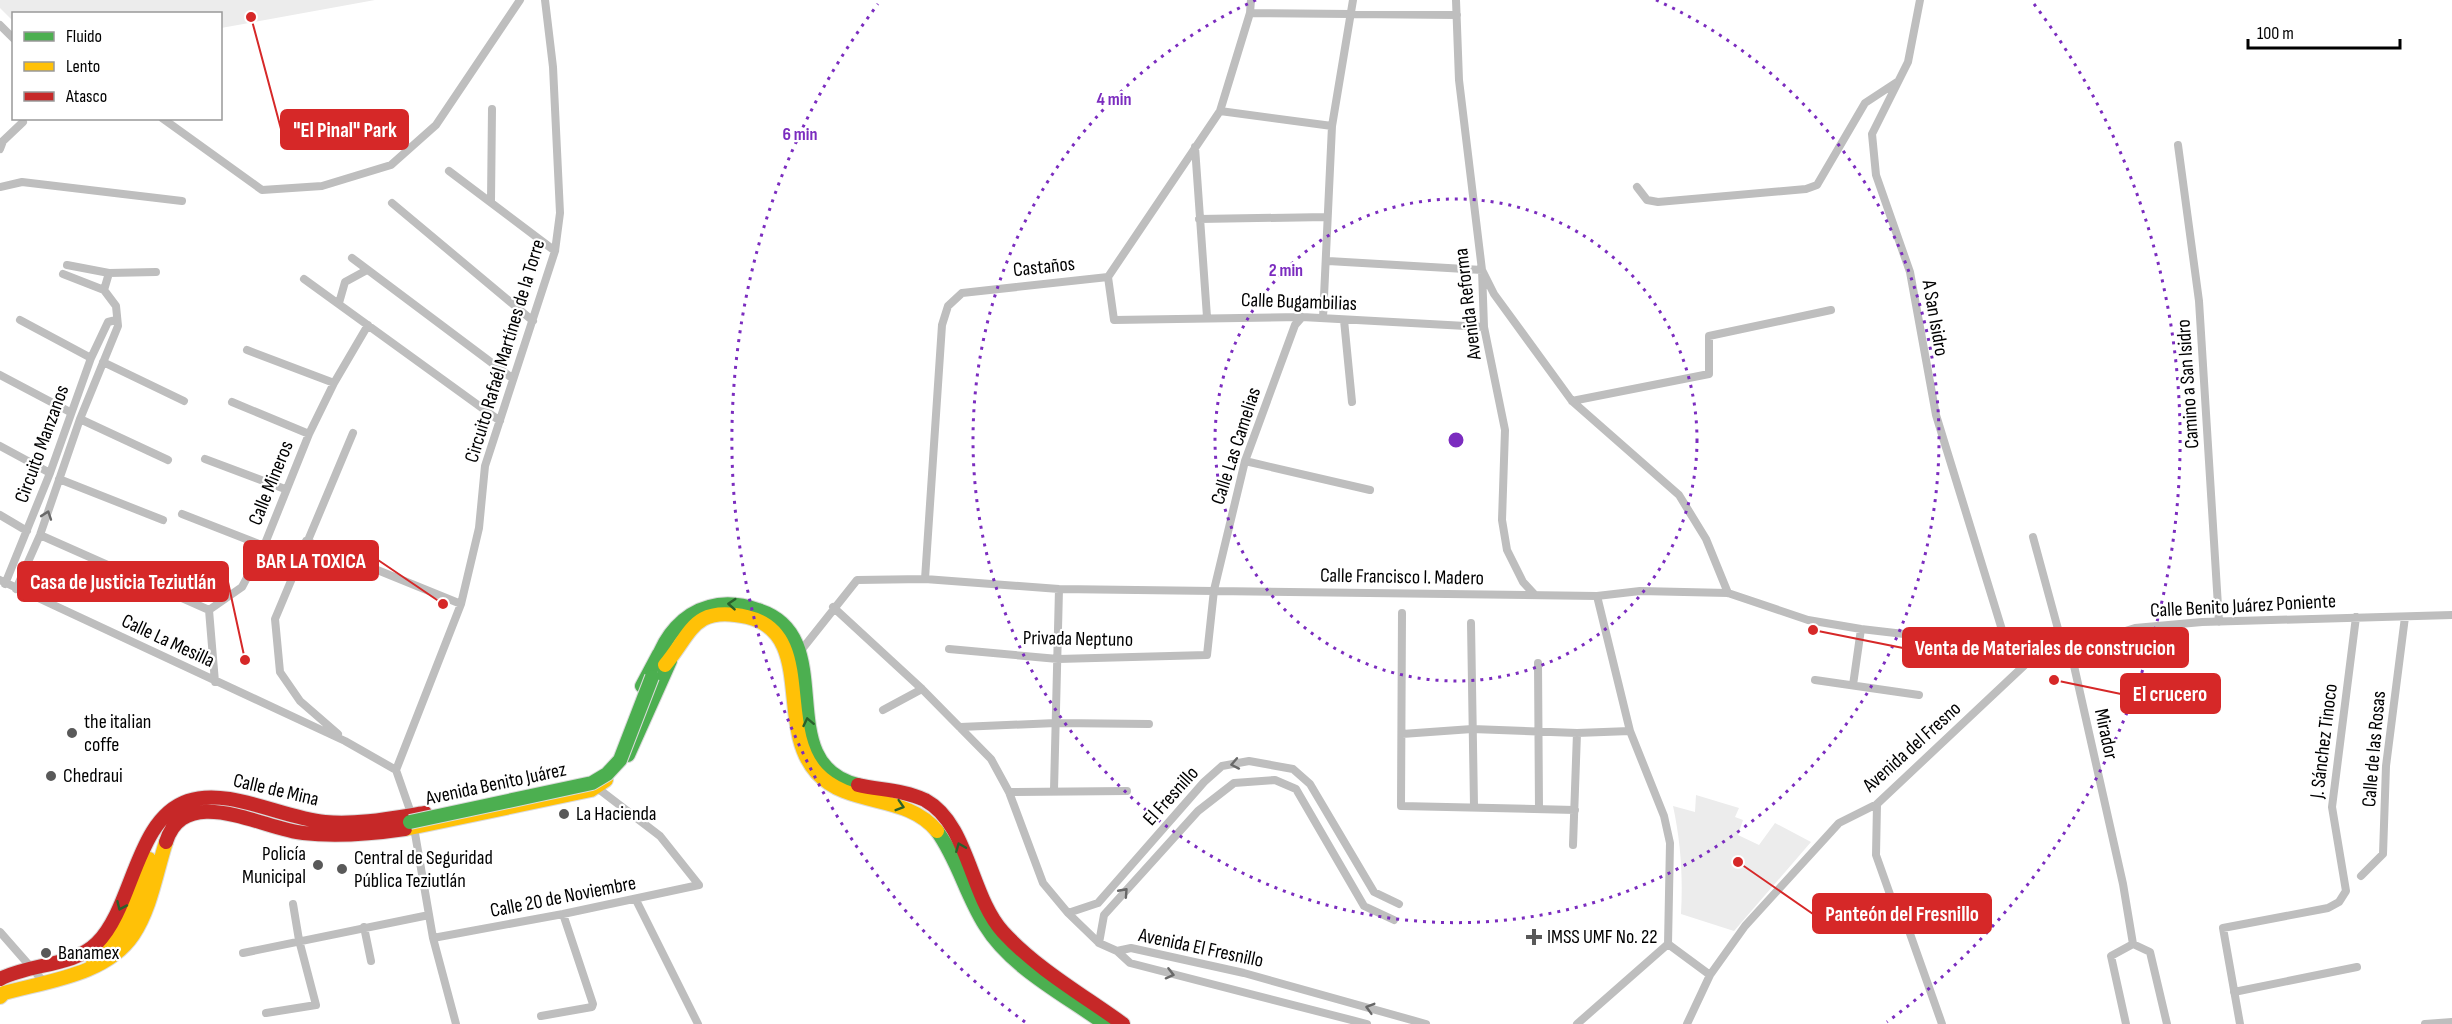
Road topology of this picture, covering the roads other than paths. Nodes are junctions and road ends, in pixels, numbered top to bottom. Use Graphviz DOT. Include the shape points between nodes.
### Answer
graph roads {
  1 [pos="520,0"];
  2 [pos="545,0"];
  3 [pos="1251,0"];
  4 [pos="1353,0"];
  5 [pos="1456,0"];
  6 [pos="1920,0"];
  7 [pos="1250,13"];
  8 [pos="1353,13"];
  9 [pos="1457,15"];
  10 [pos="0,25"];
  11 [pos="12,37"];
  12 [pos="1898,82"];
  13 [pos="492,109"];
  14 [pos="1220,111"];
  15 [pos="165,120"];
  16 [pos="23,122"];
  17 [pos="1332,126"];
  18 [pos="2178,145"];
  19 [pos="1195,147"];
  20 [pos="0,149"];
  21 [pos="449,171"];
  22 [pos="0,187"];
  23 [pos="1637,187"];
  24 [pos="182,201"];
  25 [pos="491,201"];
  26 [pos="392,203"];
  27 [pos="1327,216"];
  28 [pos="1199,219"];
  29 [pos="555,251"];
  30 [pos="352,258"];
  31 [pos="1328,261"];
  32 [pos="367,270"];
  33 [pos="1482,270"];
  34 [pos="156,272"];
  35 [pos="109,273"];
  36 [pos="1108,277"];
  37 [pos="304,279"];
  38 [pos="104,290"];
  39 [pos="339,303"];
  40 [pos="1831,310"];
  41 [pos="1207,317"];
  42 [pos="1302,317"];
  43 [pos="1323,318"];
  44 [pos="20,320"];
  45 [pos="116,320"];
  46 [pos="1344,320"];
  47 [pos="533,321"];
  48 [pos="368,325"];
  49 [pos="1484,327"];
  50 [pos="247,350"];
  51 [pos="91,358"];
  52 [pos="103,362"];
  53 [pos="0,375"];
  54 [pos="512,378"];
  55 [pos="334,382"];
  56 [pos="184,401"];
  57 [pos="1572,401"];
  58 [pos="232,402"];
  59 [pos="1352,402"];
  60 [pos="70,412"];
  61 [pos="80,419"];
  62 [pos="500,421"];
  63 [pos="353,433"];
  64 [pos="309,434"];
  65 [pos="0,446"];
  66 [pos="205,459"];
  67 [pos="168,460"];
  68 [pos="1245,461"];
  69 [pos="50,473"];
  70 [pos="60,479"];
  71 [pos="285,489"];
  72 [pos="1370,490"];
  73 [pos="182,514"];
  74 [pos="0,515"];
  75 [pos="163,520"];
  76 [pos="27,531"];
  77 [pos="40,535"];
  78 [pos="2033,537"];
  79 [pos="306,541"];
  80 [pos="264,546"];
  81 [pos="925,579"];
  82 [pos="2,582"];
  83 [pos="16,588"];
  84 [pos="1059,589"];
  85 [pos="1214,590"];
  86 [pos="1728,593"];
  87 [pos="1535,595"];
  88 [pos="1596,596"];
  89 [pos="461,603"];
  90 [pos="833,607"];
  91 [pos="209,610"];
  92 [pos="1402,613"];
  93 [pos="2452,615"];
  94 [pos="2356,617"];
  95 [pos="2405,617"];
  96 [pos="2219,622"];
  97 [pos="1471,623"];
  98 [pos="1862,629"];
  99 [pos="2007,646"];
  100 [pos="2070,648"];
  101 [pos="950,649"];
  102 [pos="1207,655"];
  103 [pos="794,656"];
  104 [pos="664,657"];
  105 [pos="1058,659"];
  106 [pos="2029,661"];
  107 [pos="1539,663"];
  108 [pos="1815,680"];
  109 [pos="215,682"];
  110 [pos="1853,685"];
  111 [pos="922,689"];
  112 [pos="1918,694"];
  113 [pos="883,710"];
  114 [pos="1056,723"];
  115 [pos="1149,724"];
  116 [pos="960,727"];
  117 [pos="1472,729"];
  118 [pos="1630,731"];
  119 [pos="1540,732"];
  120 [pos="1576,733"];
  121 [pos="1402,734"];
  122 [pos="345,741"];
  123 [pos="1293,769"];
  124 [pos="396,770"];
  125 [pos="1286,785"];
  126 [pos="596,787"];
  127 [pos="1054,790"];
  128 [pos="1127,791"];
  129 [pos="1009,792"];
  130 [pos="1877,804"];
  131 [pos="1474,806"];
  132 [pos="1539,809"];
  133 [pos="1575,810"];
  134 [pos="284,822"];
  135 [pos="413,822"];
  136 [pos="1572,845"];
  137 [pos="2361,876"];
  138 [pos="636,900"];
  139 [pos="293,904"];
  140 [pos="1096,904"];
  141 [pos="1399,904"];
  142 [pos="1068,913"];
  143 [pos="563,914"];
  144 [pos="429,915"];
  145 [pos="1104,915"];
  146 [pos="1394,920"];
  147 [pos="364,927"];
  148 [pos="0,932"];
  149 [pos="433,938"];
  150 [pos="299,940"];
  151 [pos="1099,943"];
  152 [pos="1668,944"];
  153 [pos="2133,944"];
  154 [pos="1117,951"];
  155 [pos="101,952"];
  156 [pos="243,953"];
  157 [pos="75,958"];
  158 [pos="371,961"];
  159 [pos="2357,967"];
  160 [pos="31,968"];
  161 [pos="86,969"];
  162 [pos="1710,975"];
  163 [pos="0,979"];
  164 [pos="43,981"];
  165 [pos="2234,992"];
  166 [pos="0,997"];
  167 [pos="266,1013"];
  168 [pos="541,1016"];
  169 [pos="2452,1022"];
  170 [pos="456,1024"];
  171 [pos="698,1024"];
  172 [pos="1105,1024"];
  173 [pos="1124,1024"];
  174 [pos="1367,1024"];
  175 [pos="1426,1024"];
  176 [pos="1577,1024"];
  177 [pos="1687,1024"];
  178 [pos="1942,1024"];
  179 [pos="2126,1024"];
  180 [pos="2167,1024"];
  181 [pos="2240,1024"];
  182 [pos="2425,1024"];
  1 -- 15 [label="street" via="436,125 391,165 321,186 262,190"];
  2 -- 29 [label="street, Circuito Rafaél Martínes de la Torre" via="553,67 560,213"];
  3 -- 7 [label="street"];
  4 -- 8 [label="street"];
  5 -- 9 [label="street, Avenida Reforma"];
  6 -- 12 [label="street, A San Isidro" via="1908,62"];
  7 -- 8 [label="street"];
  7 -- 14 [label="street"];
  8 -- 9 [label="street"];
  8 -- 17 [label="street"];
  9 -- 33 [label="street, Avenida Reforma" via="1460,91"];
  10 -- 11 [label="street"];
  12 -- 23 [label="street" via="1865,103 1817,185 1658,202 1647,200"];
  12 -- 99 [label="street, A San Isidro" via="1872,134 1876,175 1910,272 1936,415"];
  13 -- 25 [label="street"];
  14 -- 17 [label="street"];
  14 -- 19 [label="street"];
  16 -- 20 [label="street"];
  17 -- 27 [label="street"];
  18 -- 96 [label="street, Camino a San Isidro" via="2199,301"];
  19 -- 28 [label="street"];
  19 -- 36 [label="street"];
  21 -- 25 [label="street"];
  22 -- 24 [label="street" via="22,182"];
  25 -- 29 [label="street"];
  26 -- 47 [label="street"];
  27 -- 28 [label="street"];
  27 -- 31 [label="street"];
  28 -- 41 [label="street"];
  29 -- 47 [label="street, Circuito Rafaél Martínes de la Torre"];
  30 -- 32 [label="street"];
  31 -- 33 [label="street"];
  31 -- 43 [label="street"];
  32 -- 39 [label="street" via="345,282"];
  32 -- 54 [label="street"];
  33 -- 49 [label="street, Avenida Reforma"];
  33 -- 57 [label="street" via="1494,294"];
  34 -- 35 [label="street"];
  35 -- 38 [label="street"];
  35 -- 38 [label="street" via="65,270"];
  36 -- 41 [label="street, Calle Bugambilias" via="1114,320"];
  36 -- 81 [label="street, Castaños" via="962,293 948,306 942,325"];
  37 -- 39 [label="street"];
  38 -- 45 [label="street" via="116,306"];
  39 -- 48 [label="street"];
  40 -- 57 [label="street" via="1709,336 1709,374"];
  41 -- 42 [label="street, Calle Bugambilias"];
  42 -- 43 [label="street, Calle Bugambilias"];
  42 -- 68 [label="street, Calle Las Camelias" via="1295,325"];
  43 -- 46 [label="street, Calle Bugambilias"];
  44 -- 51 [label="street"];
  45 -- 51 [label="street, Circuito Manzanos" via="108,322"];
  45 -- 52 [label="street, Circuito Manzanos" via="118,326"];
  46 -- 49 [label="street, Calle Bugambilias"];
  46 -- 59 [label="street"];
  47 -- 54 [label="street, Circuito Rafaél Martínes de la Torre"];
  48 -- 55 [label="street, Calle Mineros"];
  48 -- 62 [label="street"];
  49 -- 87 [label="street, Avenida Reforma" via="1505,430 1502,520 1507,550 1523,582"];
  50 -- 55 [label="street"];
  51 -- 60 [label="street, Circuito Manzanos"];
  52 -- 56 [label="street"];
  52 -- 61 [label="street, Circuito Manzanos"];
  53 -- 60 [label="street"];
  54 -- 62 [label="street, Circuito Rafaél Martínes de la Torre"];
  55 -- 64 [label="street, Calle Mineros"];
  57 -- 86 [label="street" via="1679,495 1706,539"];
  58 -- 64 [label="street"];
  60 -- 69 [label="street, Circuito Manzanos"];
  61 -- 67 [label="street"];
  61 -- 70 [label="street, Circuito Manzanos"];
  62 -- 89 [label="street, Circuito Rafaél Martínes de la Torre" via="484,466 479,528"];
  63 -- 79 [label="street"];
  64 -- 71 [label="street, Calle Mineros"];
  65 -- 69 [label="street"];
  66 -- 71 [label="street"];
  68 -- 72 [label="street"];
  68 -- 85 [label="street, Calle Las Camelias"];
  69 -- 76 [label="street, Circuito Manzanos"];
  70 -- 75 [label="street"];
  77 -- 70 [label="street, Circuito Manzanos, one-way"];
  71 -- 80 [label="street, Calle Mineros"];
  73 -- 80 [label="street"];
  74 -- 76 [label="street"];
  76 -- 82 [label="street, Circuito Manzanos"];
  77 -- 83 [label="street, Circuito Manzanos"];
  77 -- 91 [label="street"];
  78 -- 100 [label="street, Mirador" via="2061,639"];
  79 -- 89 [label="street"];
  79 -- 122 [label="street" via="275,619 280,672 300,701"];
  80 -- 91 [label="street, Calle Mineros" via="242,587"];
  81 -- 84 [label="street, Calle Francisco I. Madero"];
  81 -- 90 [label="street, Calle Francisco I. Madero" via="857,580"];
  82 -- 83 [label="street, Calle La Mesilla"];
  83 -- 109 [label="street, Calle La Mesilla"];
  84 -- 85 [label="street, Calle Francisco I. Madero"];
  84 -- 105 [label="street"];
  85 -- 87 [label="street, Calle Francisco I. Madero"];
  85 -- 102 [label="street, Calle Las Camelias"];
  86 -- 88 [label="street, Calle Francisco I. Madero" via="1640,591"];
  86 -- 98 [label="street, Calle Francisco I. Madero" via="1808,620"];
  87 -- 88 [label="street, Calle Francisco I. Madero"];
  88 -- 118 [label="street"];
  89 -- 124 [label="street, Circuito Rafaél Martínes de la Torre"];
  90 -- 103 [label="street, Calle Francisco I. Madero"];
  90 -- 111 [label="street"];
  91 -- 109 [label="street"];
  92 -- 121 [label="street"];
  93 -- 95 [label="street, Calle Benito Juárez Poniente"];
  94 -- 95 [label="street, Calle Benito Juárez Poniente"];
  94 -- 96 [label="street, Calle Benito Juárez Poniente"];
  94 -- 165 [label="street, J. Sánchez Tinoco" via="2332,807 2346,891 2339,902 2328,908 2223,928"];
  95 -- 137 [label="street, Calle de las Rosas" via="2386,766 2383,854"];
  96 -- 100 [label="street, Calle Benito Juárez Poniente" via="2135,628"];
  97 -- 117 [label="street"];
  98 -- 99 [label="street, Calle Francisco I. Madero"];
  98 -- 110 [label="street"];
  99 -- 106 [label="street, Calle Francisco I. Madero"];
  100 -- 106 [label="street, Calle Benito Juárez Poniente"];
  100 -- 153 [label="street, Mirador"];
  101 -- 105 [label="street, Privada Neptuno"];
  102 -- 105 [label="street, Privada Neptuno"];
  103 -- 104 [label="main road, Avenida Benito Juárez" via="770,626 745,617 716,615 693,625"];
  103 -- 172 [label="main road, Avenida Benito Juárez, one-way" via="795,718 803,751 817,774 843,791 912,810 929,821 943,840 986,929 1007,951"];
  173 -- 103 [label="main road, Avenida Benito Juárez, one-way" via="1012,942 993,920 955,834 938,809 918,796 872,790 826,768 815,751"];
  104 -- 126 [label="main road" via="623,767"];
  104 -- 134 [label="main road, Avenida Benito Juárez, bridge" via="652,677 620,760 592,783 410,822 329,829"];
  104 -- 135 [label="main road" via="643,684 613,760 602,771 590,778"];
  105 -- 114 [label="street"];
  106 -- 130 [label="street, Avenida del Fresno"];
  107 -- 119 [label="street"];
  108 -- 110 [label="street"];
  109 -- 122 [label="street, Calle La Mesilla"];
  110 -- 112 [label="street"];
  111 -- 113 [label="street"];
  111 -- 116 [label="street"];
  114 -- 115 [label="street"];
  114 -- 116 [label="street"];
  114 -- 127 [label="street"];
  116 -- 129 [label="street" via="991,759"];
  117 -- 119 [label="street"];
  117 -- 121 [label="street"];
  117 -- 131 [label="street"];
  118 -- 120 [label="street"];
  118 -- 152 [label="street" via="1664,816 1670,843"];
  119 -- 120 [label="street"];
  119 -- 132 [label="street"];
  120 -- 133 [label="street"];
  121 -- 131 [label="street" via="1401,806"];
  122 -- 124 [label="street, Calle La Mesilla"];
  123 -- 125 [label="street"];
  123 -- 140 [label="street, El Fresnillo, one-way" via="1249,761 1222,766"];
  123 -- 141 [label="street" via="1310,784 1374,892"];
  124 -- 135 [label="street"];
  145 -- 125 [label="street, El Fresnillo, one-way" via="1198,811 1234,783 1275,780"];
  125 -- 146 [label="street" via="1296,789 1364,906"];
  126 -- 135 [label="main road"];
  126 -- 138 [label="street, Calle 20 de Noviembre" via="660,836 699,885"];
  127 -- 128 [label="street"];
  127 -- 129 [label="street"];
  129 -- 142 [label="street" via="1043,883"];
  130 -- 162 [label="street, Avenida del Fresno" via="1839,823 1745,926"];
  130 -- 178 [label="street" via="1876,855 1892,900 1908,928"];
  131 -- 132 [label="street"];
  132 -- 133 [label="street"];
  133 -- 136 [label="street"];
  134 -- 155 [label="main road, Calle de Mina" via="220,801 193,804 165,820 130,919 113,943"];
  135 -- 144 [label="street"];
  135 -- 157 [label="main road, Calle de Mina, one-way" via="328,822 262,809 232,798 208,796 183,804 161,817 105,936"];
  135 -- 161 [label="main road, Calle de Mina" via="330,836 272,827 222,809 198,812 169,832 141,918 127,944"];
  138 -- 143 [label="street, Calle 20 de Noviembre"];
  138 -- 171 [label="street"];
  139 -- 150 [label="street"];
  140 -- 142 [label="street"];
  140 -- 145 [label="street"];
  142 -- 151 [label="street"];
  143 -- 149 [label="street, Calle 20 de Noviembre"];
  143 -- 168 [label="street" via="593,1004"];
  144 -- 147 [label="street"];
  144 -- 149 [label="street"];
  145 -- 151 [label="street"];
  147 -- 150 [label="street"];
  147 -- 158 [label="street"];
  148 -- 160 [label="street"];
  149 -- 170 [label="street"];
  150 -- 156 [label="street"];
  150 -- 167 [label="street" via="316,1005"];
  151 -- 154 [label="street"];
  152 -- 162 [label="street"];
  152 -- 176 [label="street"];
  153 -- 179 [label="street" via="2111,956"];
  153 -- 180 [label="street" via="2150,952"];
  154 -- 174 [label="street, Avenida El Fresnillo, one-way" via="1130,963"];
  175 -- 154 [label="street, Avenida El Fresnillo, one-way" via="1244,973 1131,948"];
  155 -- 157 [label="main road, Calle de Mina"];
  155 -- 161 [label="main road, Calle de Mina"];
  157 -- 160 [label="main road, Calle de Mina"];
  159 -- 165 [label="street"];
  160 -- 163 [label="main road, Calle de Mina"];
  160 -- 164 [label="street"];
  161 -- 164 [label="main road, Calle de Mina"];
  162 -- 177 [label="street, Avenida del Fresno"];
  164 -- 166 [label="main road, Calle de Mina"];
  165 -- 181 [label="street, J. Sánchez Tinoco"];
  169 -- 182 [label="street"];
}
